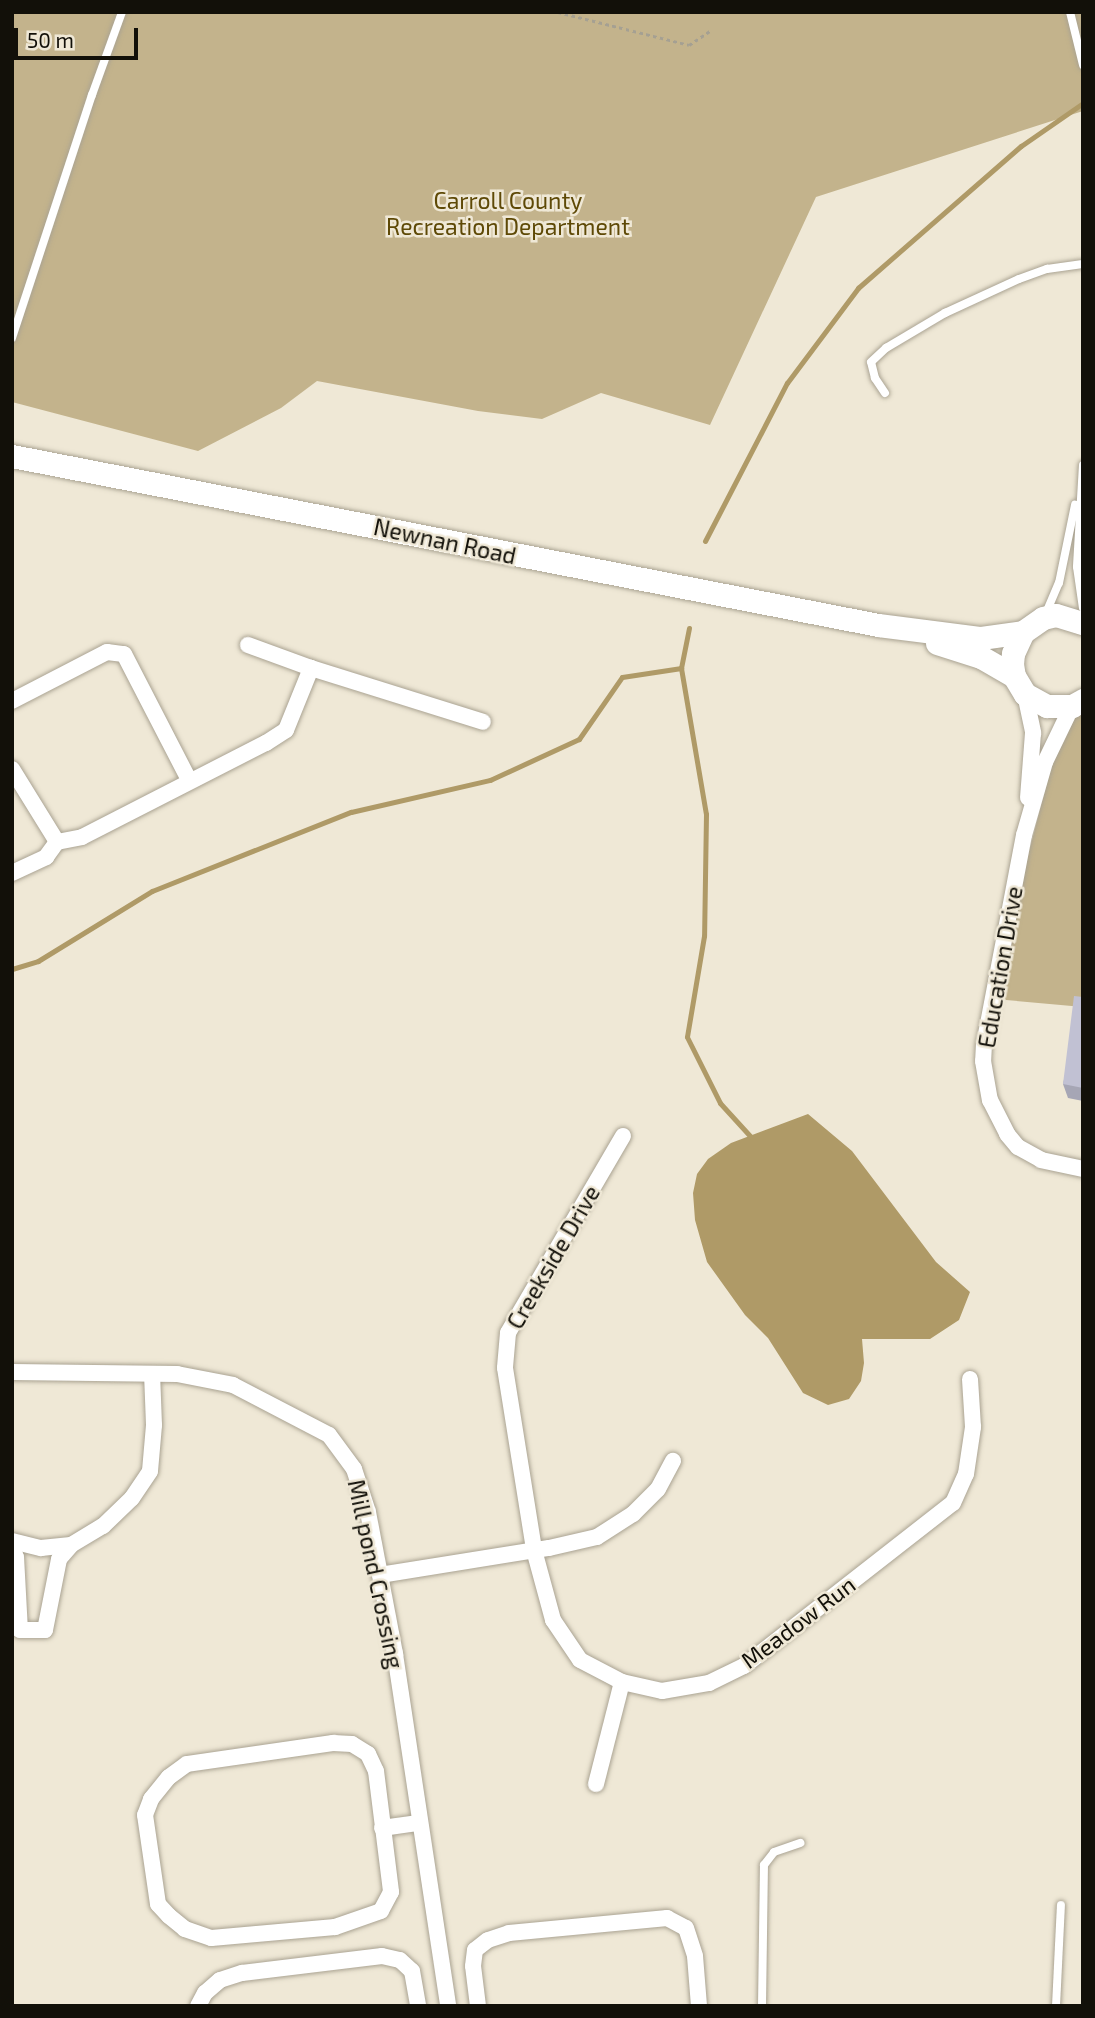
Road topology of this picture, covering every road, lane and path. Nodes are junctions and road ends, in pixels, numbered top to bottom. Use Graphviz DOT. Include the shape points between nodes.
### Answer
graph roads {
  1 [pos="122,12"];
  2 [pos="558,12"];
  3 [pos="1070,12"];
  4 [pos="710,31"];
  5 [pos="1083,65"];
  6 [pos="1083,264"];
  7 [pos="12,338"];
  8 [pos="885,393"];
  9 [pos="12,456"];
  10 [pos="1083,465"];
  11 [pos="1081,481"];
  12 [pos="1083,608"];
  13 [pos="1043,618"];
  14 [pos="1083,622"];
  15 [pos="878,625"];
  16 [pos="1023,632"];
  17 [pos="248,645"];
  18 [pos="311,668"];
  19 [pos="1019,685"];
  20 [pos="12,701"];
  21 [pos="1077,703"];
  22 [pos="483,722"];
  23 [pos="12,769"];
  24 [pos="189,780"];
  25 [pos="1024,835"];
  26 [pos="57,842"];
  27 [pos="12,873"];
  28 [pos="623,1136"];
  29 [pos="1083,1169"];
  30 [pos="12,1372"];
  31 [pos="152,1374"];
  32 [pos="970,1379"];
  33 [pos="673,1461"];
  34 [pos="12,1541"];
  35 [pos="71,1545"];
  36 [pos="534,1550"];
  37 [pos="12,1551"];
  38 [pos="380,1575"];
  39 [pos="622,1682"];
  40 [pos="596,1784"];
  41 [pos="419,1823"];
  42 [pos="382,1828"];
  43 [pos="800,1843"];
  44 [pos="1061,1905"];
  45 [pos="198,2006"];
  46 [pos="418,2006"];
  47 [pos="448,2006"];
  48 [pos="478,2006"];
  49 [pos="699,2006"];
  50 [pos="762,2006"];
  51 [pos="1056,2006"];
  1 -- 7 [label="lane"];
  2 -- 4 [label="path" via="689,45"];
  3 -- 5 [label="lane"];
  6 -- 8 [label="lane" via="1019,279 886,348 872,362"];
  9 -- 15 [label="main road, Newnan Road"];
  10 -- 11 [label="lane"];
  11 -- 12 [label="lane" via="1077,567"];
  11 -- 13 [label="lane" via="1059,583"];
  13 -- 14 [label="main road" via="1069,616"];
  13 -- 16 [label="main road, Newnan Road"];
  15 -- 16 [label="main road, Newnan Road" via="981,638"];
  15 -- 19 [label="main road, Newnan Road" via="981,657"];
  16 -- 19 [label="main road" via="1013,653"];
  17 -- 18 [label="street"];
  18 -- 22 [label="street"];
  18 -- 24 [label="street" via="286,730"];
  19 -- 21 [label="main road, Newnan Road" via="1047,706"];
  19 -- 25 [label="street, Education Drive" via="1033,733"];
  20 -- 24 [label="street" via="107,652 124,654"];
  21 -- 25 [label="street, Education Drive" via="1054,738"];
  23 -- 26 [label="street"];
  24 -- 26 [label="street" via="82,837"];
  25 -- 29 [label="street, Education Drive" via="984,1044 984,1076 998,1117 1018,1147 1041,1160"];
  26 -- 27 [label="street" via="46,857"];
  28 -- 36 [label="street, Creekside Drive" via="508,1333 505,1368"];
  30 -- 31 [label="street, Mill pond Crossing"];
  31 -- 35 [label="street" via="150,1471 132,1498 103,1526"];
  31 -- 38 [label="street, Mill pond Crossing" via="233,1385 329,1435 354,1469"];
  32 -- 39 [label="street, Meadow Run" via="971,1438 966,1474 953,1503 744,1666 709,1683 662,1691"];
  33 -- 36 [label="street" via="658,1489 633,1514 597,1537"];
  34 -- 35 [label="street" via="41,1548"];
  35 -- 37 [label="street" via="59,1559 45,1630 20,1630"];
  36 -- 38 [label="street"];
  36 -- 39 [label="street, Meadow Run" via="553,1620 580,1660"];
  38 -- 41 [label="street, Mill pond Crossing"];
  39 -- 40 [label="street"];
  41 -- 42 [label="street"];
  41 -- 47 [label="street, Mill pond Crossing"];
  42 -- 42 [label="street" via="391,1892 381,1911 335,1927 211,1938 186,1929 158,1904 145,1815 169,1777 187,1764 352,1744 368,1754 376,1771"];
  43 -- 50 [label="lane" via="774,1852 764,1865"];
  44 -- 51 [label="lane"];
  45 -- 46 [label="street" via="220,1980 242,1973 382,1956 400,1960 412,1971"];
  48 -- 49 [label="street" via="475,1950 488,1940 509,1933 667,1918 687,1928 695,1955"];
}
